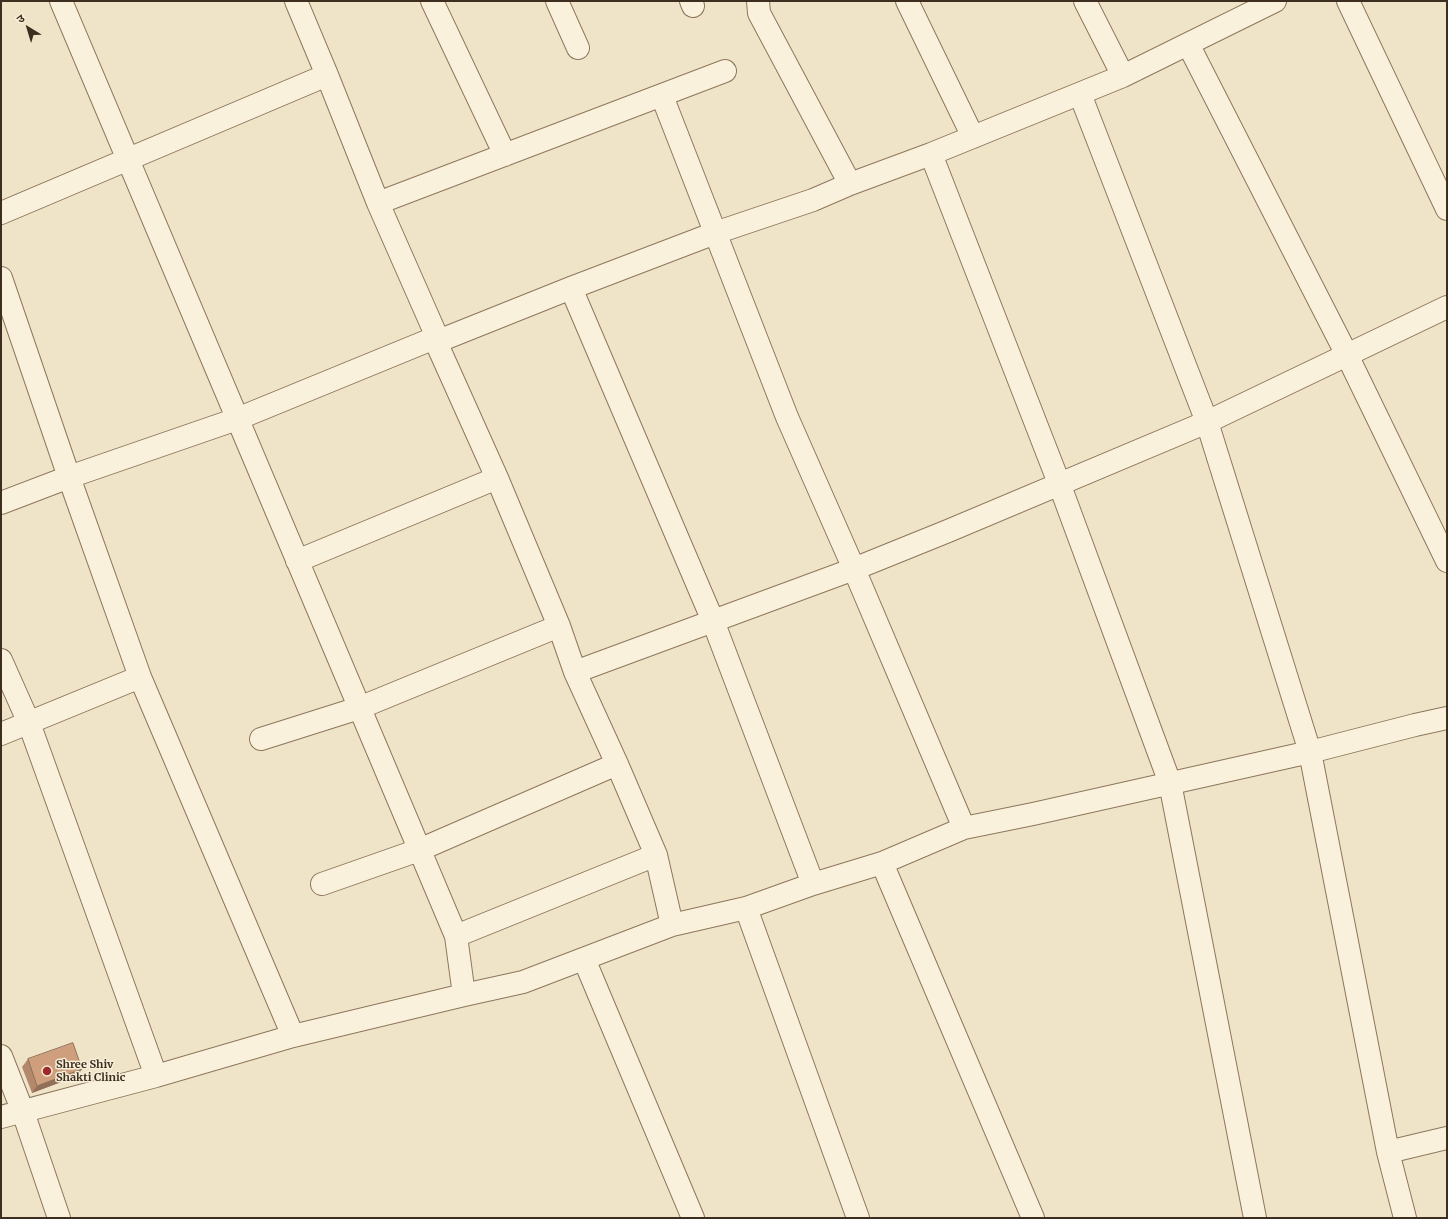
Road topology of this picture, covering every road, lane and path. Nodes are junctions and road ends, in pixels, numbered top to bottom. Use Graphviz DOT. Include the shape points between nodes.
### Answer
graph roads {
  1 [pos="61,1"];
  2 [pos="296,1"];
  3 [pos="432,1"];
  4 [pos="557,1"];
  5 [pos="758,1"];
  6 [pos="907,1"];
  7 [pos="1085,1"];
  8 [pos="1348,1"];
  9 [pos="1267,3"];
  10 [pos="1188,44"];
  11 [pos="578,48"];
  12 [pos="725,71"];
  13 [pos="328,75"];
  14 [pos="1123,76"];
  15 [pos="1080,94"];
  16 [pos="662,96"];
  17 [pos="973,137"];
  18 [pos="931,154"];
  19 [pos="504,155"];
  20 [pos="128,160"];
  21 [pos="850,184"];
  22 [pos="378,203"];
  23 [pos="1447,208"];
  24 [pos="1,213"];
  25 [pos="715,233"];
  26 [pos="1,278"];
  27 [pos="570,288"];
  28 [pos="1447,307"];
  29 [pos="437,339"];
  30 [pos="1347,355"];
  31 [pos="237,419"];
  32 [pos="1207,422"];
  33 [pos="69,478"];
  34 [pos="496,478"];
  35 [pos="1059,483"];
  36 [pos="1,503"];
  37 [pos="297,561"];
  38 [pos="1447,562"];
  39 [pos="854,569"];
  40 [pos="714,621"];
  41 [pos="559,626"];
  42 [pos="1,660"];
  43 [pos="575,672"];
  44 [pos="140,677"];
  45 [pos="359,708"];
  46 [pos="1447,718"];
  47 [pos="29,723"];
  48 [pos="1,734"];
  49 [pos="261,739"];
  50 [pos="1310,752"];
  51 [pos="617,764"];
  52 [pos="1170,784"];
  53 [pos="964,828"];
  54 [pos="419,850"];
  55 [pos="656,855"];
  56 [pos="882,863"];
  57 [pos="322,884"];
  58 [pos="813,884"];
  59 [pos="746,908"];
  60 [pos="672,925"];
  61 [pos="456,936"];
  62 [pos="584,959"];
  63 [pos="464,995"];
  64 [pos="293,1036"];
  65 [pos="1,1056"];
  66 [pos="156,1076"];
  67 [pos="23,1112"];
  68 [pos="1,1117"];
  69 [pos="1447,1138"];
  70 [pos="1388,1152"];
  71 [pos="59,1218"];
  72 [pos="693,1218"];
  73 [pos="858,1218"];
  74 [pos="1033,1218"];
  75 [pos="1255,1218"];
  76 [pos="1405,1218"];
  1 -- 20 [label="street"];
  2 -- 13 [label="street"];
  3 -- 19 [label="street"];
  4 -- 11 [label="street"];
  5 -- 21 [label="street" via="759,13"];
  6 -- 17 [label="street"];
  7 -- 14 [label="street"];
  8 -- 23 [label="street"];
  9 -- 10 [label="street"];
  10 -- 14 [label="street"];
  10 -- 30 [label="street"];
  12 -- 16 [label="street"];
  13 -- 20 [label="street"];
  13 -- 22 [label="street"];
  14 -- 15 [label="street"];
  15 -- 17 [label="street"];
  15 -- 32 [label="street"];
  16 -- 19 [label="street"];
  16 -- 25 [label="street"];
  17 -- 18 [label="street"];
  18 -- 21 [label="street"];
  18 -- 35 [label="street"];
  19 -- 22 [label="street"];
  20 -- 24 [label="street"];
  20 -- 31 [label="street"];
  21 -- 25 [label="street" via="813,200"];
  22 -- 29 [label="street"];
  25 -- 27 [label="street"];
  25 -- 39 [label="street" via="787,417"];
  26 -- 33 [label="street"];
  27 -- 29 [label="street"];
  27 -- 40 [label="street"];
  28 -- 30 [label="street"];
  29 -- 31 [label="street"];
  29 -- 34 [label="street"];
  30 -- 32 [label="street"];
  30 -- 38 [label="street"];
  31 -- 33 [label="street"];
  31 -- 37 [label="street"];
  32 -- 35 [label="street"];
  32 -- 50 [label="street"];
  33 -- 36 [label="street"];
  33 -- 44 [label="street"];
  34 -- 37 [label="street"];
  34 -- 41 [label="street"];
  35 -- 39 [label="street"];
  35 -- 52 [label="street"];
  37 -- 45 [label="street"];
  39 -- 40 [label="street"];
  39 -- 53 [label="street"];
  40 -- 43 [label="street"];
  40 -- 58 [label="street"];
  41 -- 43 [label="street"];
  41 -- 45 [label="street"];
  42 -- 47 [label="street"];
  43 -- 51 [label="street"];
  44 -- 47 [label="street"];
  44 -- 64 [label="street"];
  45 -- 49 [label="street"];
  45 -- 54 [label="street"];
  46 -- 50 [label="street"];
  47 -- 48 [label="street"];
  47 -- 66 [label="street"];
  50 -- 52 [label="street"];
  50 -- 70 [label="street"];
  51 -- 54 [label="street"];
  51 -- 55 [label="street"];
  52 -- 53 [label="street"];
  52 -- 75 [label="street"];
  53 -- 56 [label="street"];
  54 -- 57 [label="street"];
  54 -- 61 [label="street"];
  55 -- 60 [label="street"];
  55 -- 61 [label="street"];
  56 -- 58 [label="street"];
  56 -- 74 [label="street"];
  58 -- 59 [label="street"];
  59 -- 60 [label="street"];
  59 -- 73 [label="street"];
  60 -- 62 [label="street"];
  61 -- 63 [label="street"];
  62 -- 63 [label="street" via="523,982"];
  62 -- 72 [label="street"];
  63 -- 64 [label="street"];
  64 -- 66 [label="street"];
  65 -- 67 [label="street"];
  66 -- 67 [label="street"];
  67 -- 68 [label="street"];
  67 -- 71 [label="street"];
  69 -- 70 [label="street"];
  70 -- 76 [label="street"];
}
